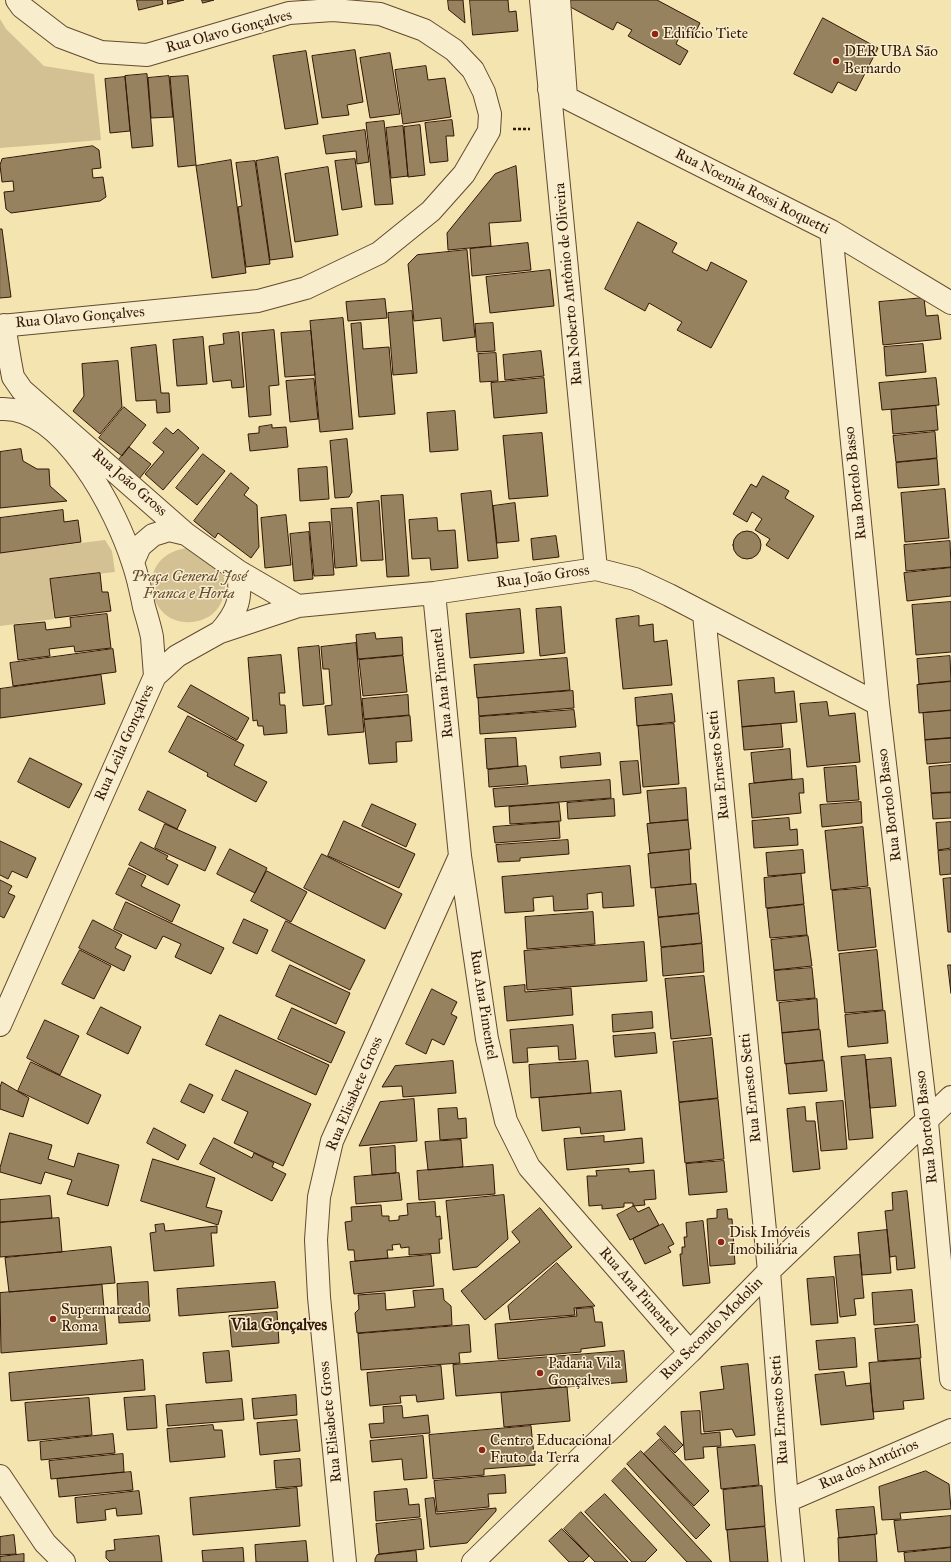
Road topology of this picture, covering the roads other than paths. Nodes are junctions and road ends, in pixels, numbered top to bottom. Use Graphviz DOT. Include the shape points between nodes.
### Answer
graph roads {
  1 [pos="17,0"];
  2 [pos="541,0"];
  3 [pos="559,0"];
  4 [pos="557,93"];
  5 [pos="831,231"];
  6 [pos="951,303"];
  7 [pos="2,326"];
  8 [pos="10,361"];
  9 [pos="0,390"];
  10 [pos="0,409"];
  11 [pos="186,534"];
  12 [pos="133,562"];
  13 [pos="596,569"];
  14 [pos="238,571"];
  15 [pos="434,593"];
  16 [pos="298,606"];
  17 [pos="704,614"];
  18 [pos="220,632"];
  19 [pos="155,676"];
  20 [pos="878,704"];
  21 [pos="460,856"];
  22 [pos="0,1025"];
  23 [pos="951,1097"];
  24 [pos="927,1122"];
  25 [pos="769,1271"];
  26 [pos="690,1352"];
  27 [pos="951,1379"];
  28 [pos="951,1430"];
  29 [pos="0,1476"];
  30 [pos="786,1501"];
  31 [pos="64,1562"];
  32 [pos="345,1562"];
  33 [pos="473,1562"];
  34 [pos="793,1562"];
  1 -- 7 [label="street, Rua Olavo Gonçalves" via="22,7 61,37 101,52 147,55 289,13 333,10 380,14 424,30 454,50 473,70 484,92 490,114 489,131 464,174 431,211 379,253 306,288 258,301"];
  2 -- 4 [label="street, Rua Noberto Antônio de Oliveira"];
  3 -- 4 [label="street, Rua Noberto Antônio de Oliveira"];
  4 -- 5 [label="street, Rua Noemia Rossi Roquetti"];
  4 -- 13 [label="street, Rua Noberto Antônio de Oliveira"];
  5 -- 6 [label="street, Rua Noemia Rossi Roquetti"];
  5 -- 20 [label="street, Rua Bortolo Basso"];
  7 -- 8 [label="street, Rua João Gross"];
  8 -- 9 [label="street"];
  8 -- 11 [label="street, Rua João Gross" via="14,377 22,390"];
  10 -- 12 [label="street, Rua Leila Gonçalves" via="32,415 55,431 84,463 110,508"];
  11 -- 12 [label="street" via="169,530 153,535 140,546"];
  11 -- 14 [label="street, Rua João Gross"];
  12 -- 19 [label="street, Rua Leila Gonçalves" via="151,635"];
  13 -- 15 [label="street, Rua João Gross"];
  13 -- 17 [label="street, Rua João Gross" via="635,579"];
  14 -- 16 [label="street, Rua João Gross"];
  14 -- 18 [label="street" via="241,588 238,604 231,620"];
  15 -- 16 [label="street, Rua João Gross"];
  15 -- 21 [label="street, Rua Ana Pimentel"];
  16 -- 18 [label="street, Rua João Gross"];
  17 -- 20 [label="street, Rua João Gross"];
  17 -- 25 [label="street, Rua Ernesto Setti"];
  18 -- 19 [label="street, Rua João Gross" via="176,656"];
  19 -- 22 [label="street, Rua Leila Gonçalves"];
  20 -- 24 [label="street, Rua Bortolo Basso"];
  21 -- 26 [label="street, Rua Ana Pimentel" via="487,1039 506,1121 529,1167"];
  21 -- 32 [label="street, Rua Elisabete Gross" via="332,1141 319,1197 316,1240 319,1297"];
  23 -- 24 [label="street, Rua Secondo Modolin"];
  24 -- 25 [label="street, Rua Secondo Modolin"];
  24 -- 27 [label="street, Rua Bortolo Basso"];
  25 -- 26 [label="street, Rua Secondo Modolin"];
  25 -- 30 [label="street, Rua Ernesto Setti"];
  26 -- 33 [label="street, Rua Secondo Modolin"];
  28 -- 30 [label="street, Rua dos Antúrios"];
  29 -- 31 [label="street" via="45,1543"];
  30 -- 34 [label="street, Rua Ernesto Setti"];
}
